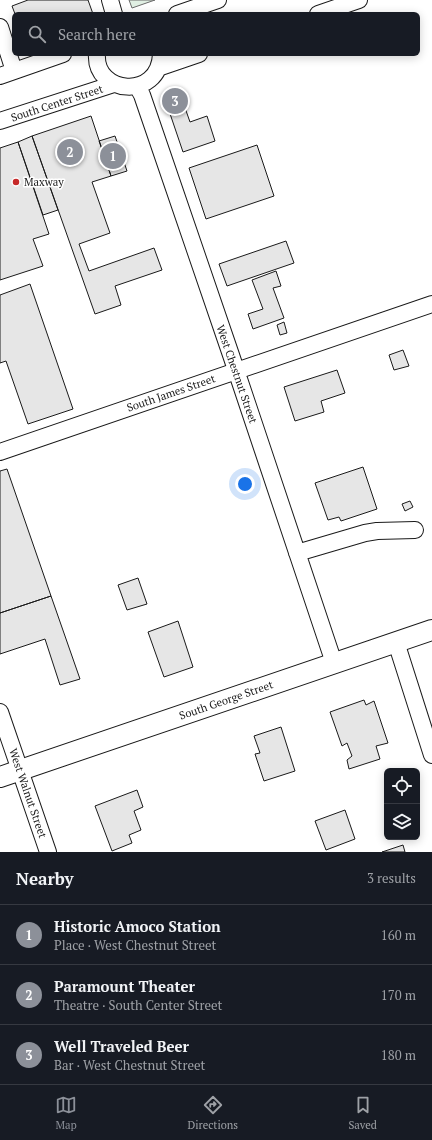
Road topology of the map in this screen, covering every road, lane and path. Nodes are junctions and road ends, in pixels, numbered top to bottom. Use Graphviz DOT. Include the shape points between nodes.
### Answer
graph roads {
  1 [pos="110,0"];
  2 [pos="218,0"];
  3 [pos="360,0"];
  4 [pos="113,12"];
  5 [pos="183,12"];
  6 [pos="324,12"];
  7 [pos="0,26"];
  8 [pos="57,56"];
  9 [pos="96,56"];
  10 [pos="188,56"];
  11 [pos="160,61"];
  12 [pos="7,74"];
  13 [pos="114,84"];
  14 [pos="137,86"];
  15 [pos="0,122"];
  16 [pos="432,304"];
  17 [pos="236,371"];
  18 [pos="0,452"];
  19 [pos="415,530"];
  20 [pos="297,553"];
  21 [pos="432,630"];
  22 [pos="396,642"];
  23 [pos="334,663"];
  24 [pos="0,712"];
  25 [pos="432,755"];
  26 [pos="20,770"];
  27 [pos="0,777"];
  28 [pos="48,852"];
  1 -- 4 [label="street"];
  2 -- 5 [label="street"];
  3 -- 6 [label="street"];
  7 -- 12 [label="street"];
  8 -- 12 [label="street"];
  9 -- 13 [label="street, South Center Street" via="102,72"];
  10 -- 11 [label="street"];
  11 -- 14 [label="street" via="155,74"];
  13 -- 14 [label="street, South Center Street"];
  13 -- 15 [label="street, South Center Street"];
  14 -- 17 [label="street, West Chestnut Street"];
  16 -- 17 [label="street, South James Street"];
  17 -- 18 [label="street, South James Street"];
  17 -- 20 [label="street, West Chestnut Street"];
  19 -- 20 [label="street" via="365,533"];
  20 -- 23 [label="street, West Chestnut Street"];
  21 -- 22 [label="main road, South George Street"];
  22 -- 23 [label="main road, South George Street"];
  22 -- 25 [label="street"];
  23 -- 26 [label="main road, South George Street"];
  24 -- 26 [label="street, West Walnut Street"];
  26 -- 27 [label="main road, South George Street"];
  26 -- 28 [label="street, West Walnut Street"];
}
